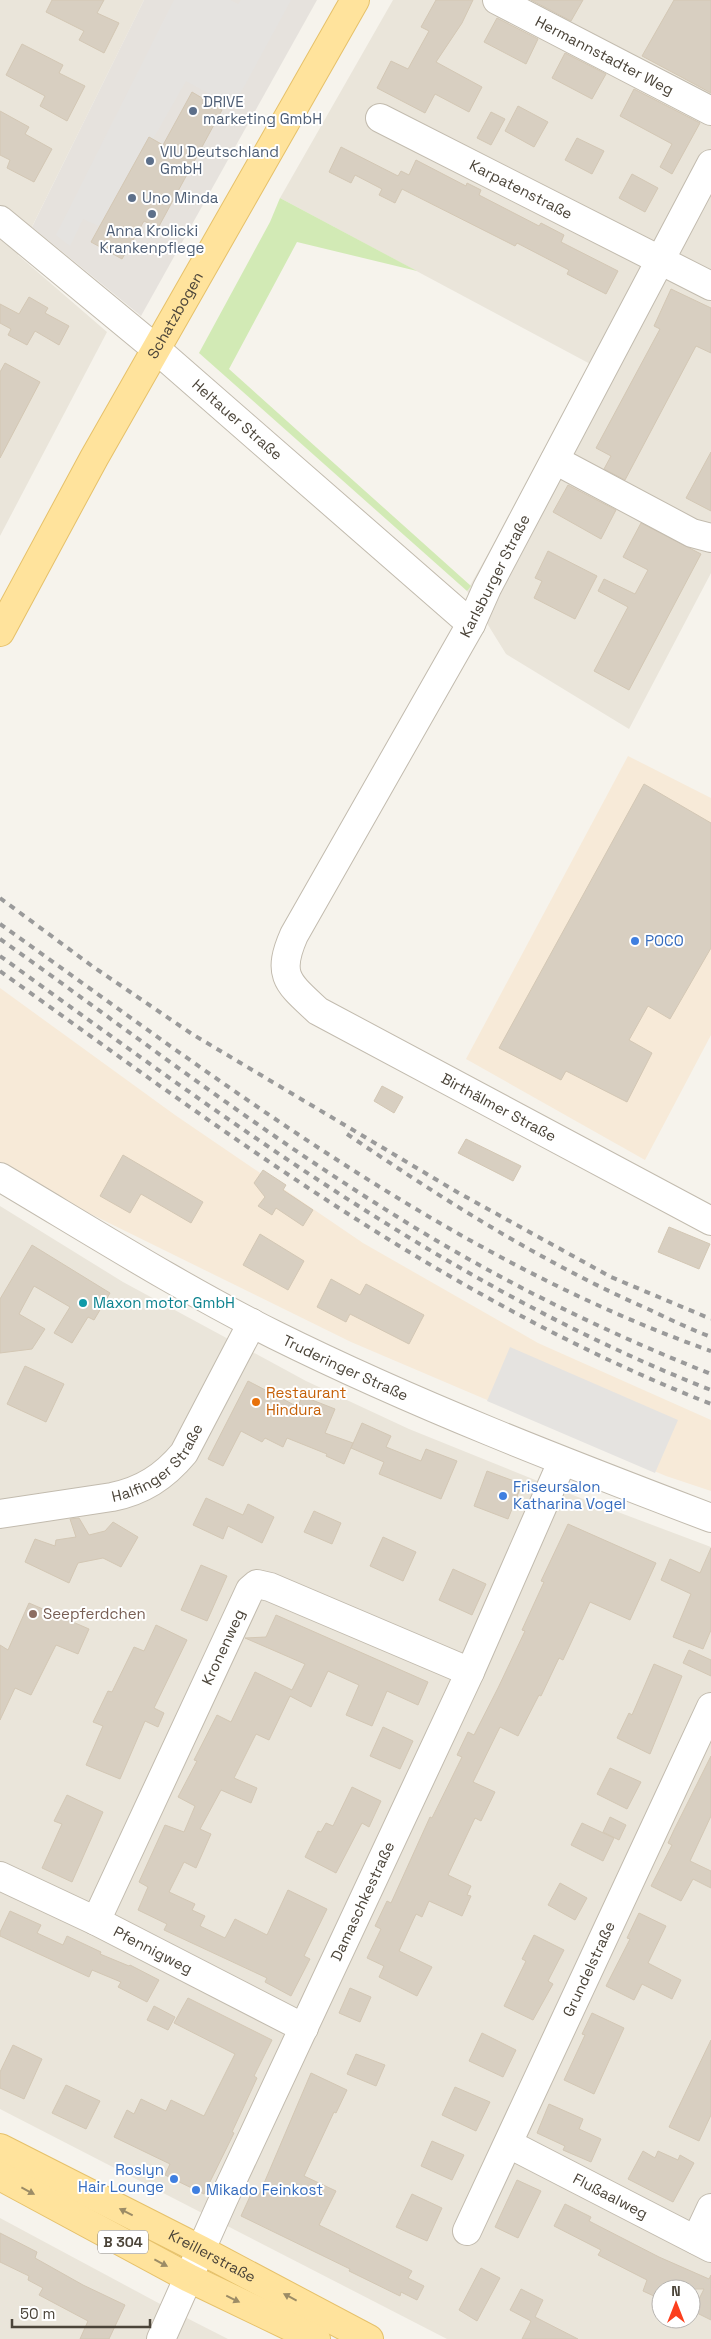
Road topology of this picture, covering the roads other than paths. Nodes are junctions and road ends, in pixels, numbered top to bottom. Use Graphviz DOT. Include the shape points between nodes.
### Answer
graph roads {
  1 [pos="355,0"];
  2 [pos="497,0"];
  3 [pos="711,111"];
  4 [pos="380,118"];
  5 [pos="711,164"];
  6 [pos="0,220"];
  7 [pos="660,262"];
  8 [pos="711,286"];
  9 [pos="156,348"];
  10 [pos="558,456"];
  11 [pos="602,474"];
  12 [pos="632,501"];
  13 [pos="662,502"];
  14 [pos="711,538"];
  15 [pos="471,624"];
  16 [pos="0,632"];
  17 [pos="292,986"];
  18 [pos="0,1177"];
  19 [pos="711,1221"];
  20 [pos="252,1323"];
  21 [pos="562,1462"];
  22 [pos="0,1514"];
  23 [pos="711,1518"];
  24 [pos="470,1672"];
  25 [pos="711,1707"];
  26 [pos="705,1735"];
  27 [pos="0,1876"];
  28 [pos="96,1921"];
  29 [pos="304,2028"];
  30 [pos="509,2144"];
  31 [pos="0,2148"];
  32 [pos="0,2176"];
  33 [pos="711,2208"];
  34 [pos="467,2231"];
  35 [pos="703,2244"];
  36 [pos="201,2250"];
  37 [pos="189,2278"];
  38 [pos="161,2339"];
  39 [pos="316,2339"];
  40 [pos="369,2339"];
  1 -- 9 [label="main road, Schatzbogen"];
  2 -- 3 [label="street, Hermannstadter Weg"];
  4 -- 7 [label="street, Karpatenstraße"];
  5 -- 7 [label="street, Karlsburger Straße"];
  6 -- 9 [label="street, Heltauer Straße"];
  7 -- 8 [label="street, Karpatenstraße"];
  7 -- 10 [label="street, Karlsburger Straße"];
  9 -- 15 [label="street, Heltauer Straße"];
  9 -- 16 [label="main road, Schatzbogen"];
  10 -- 11 [label="street"];
  10 -- 12 [label="street"];
  10 -- 15 [label="street, Karlsburger Straße" via="486,588"];
  12 -- 13 [label="street" via="647,497"];
  12 -- 14 [label="street" via="692,533"];
  15 -- 17 [label="street, Karlsburger Straße" via="294,935 286,954 285,968"];
  17 -- 19 [label="street, Birthälmer Straße" via="318,1011"];
  18 -- 20 [label="street, Truderinger Straße" via="143,1263"];
  20 -- 21 [label="street, Truderinger Straße" via="329,1362"];
  20 -- 22 [label="street, Halfinger Straße" via="184,1453 154,1482 112,1497"];
  21 -- 23 [label="street, Truderinger Straße"];
  21 -- 24 [label="street, Damaschkestraße"];
  24 -- 28 [label="street, Kronenweg" via="257,1584 250,1590"];
  24 -- 29 [label="street, Damaschkestraße"];
  25 -- 26 [label="street, Grundelstraße"];
  26 -- 30 [label="street, Grundelstraße"];
  27 -- 28 [label="street, Pfennigweg"];
  28 -- 29 [label="street, Pfennigweg"];
  29 -- 36 [label="street, Damaschkestraße"];
  30 -- 34 [label="street, Grundelstraße"];
  30 -- 35 [label="street, Flußaalweg"];
  36 -- 31 [label="main road, Kreillerstraße / B 304, one-way"];
  32 -- 37 [label="main road, Kreillerstraße / B 304, one-way"];
  33 -- 35 [label="street"];
  36 -- 37 [label="street, Damaschkestraße"];
  40 -- 36 [label="main road, Kreillerstraße / B 304, one-way"];
  37 -- 38 [label="street, Damaschkestraße"];
  37 -- 39 [label="main road, Kreillerstraße / B 304, one-way"];
}
